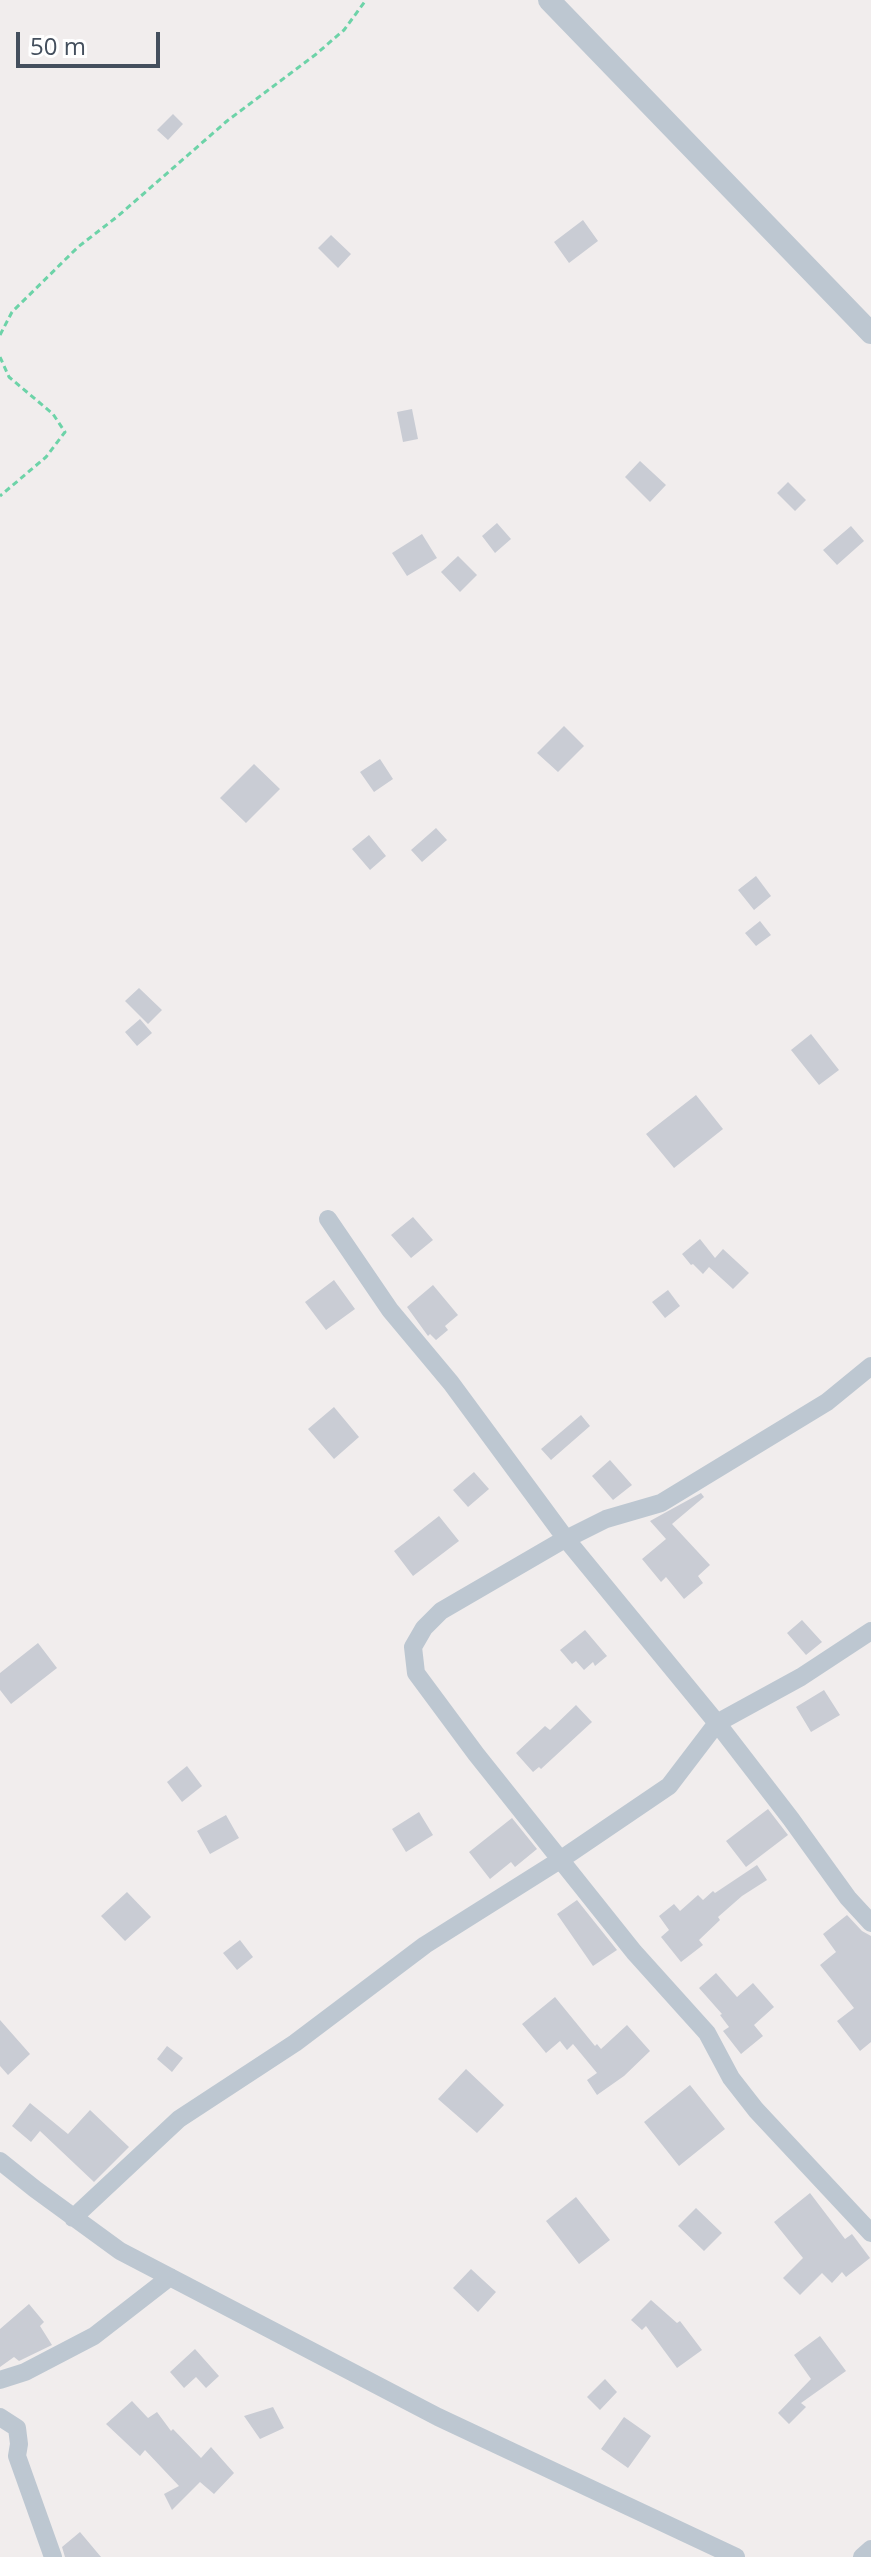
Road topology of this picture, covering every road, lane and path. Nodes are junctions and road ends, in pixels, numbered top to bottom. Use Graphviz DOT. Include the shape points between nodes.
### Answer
graph roads {
  1 [pos="366,0"];
  2 [pos="549,0"];
  3 [pos="871,333"];
  4 [pos="0,335"];
  5 [pos="0,357"];
  6 [pos="0,496"];
  7 [pos="328,1219"];
  8 [pos="871,1366"];
  9 [pos="566,1539"];
  10 [pos="871,1631"];
  11 [pos="717,1723"];
  12 [pos="560,1860"];
  13 [pos="871,1923"];
  14 [pos="0,2161"];
  15 [pos="73,2218"];
  16 [pos="871,2233"];
  17 [pos="170,2277"];
  18 [pos="0,2380"];
  19 [pos="0,2417"];
  20 [pos="871,2549"];
  21 [pos="53,2557"];
  22 [pos="736,2557"];
  23 [pos="862,2557"];
  1 -- 4 [label="path" via="344,30 315,55 227,121 78,247 12,312"];
  2 -- 3 [label="street"];
  5 -- 6 [label="path" via="9,377 53,414 65,432 46,457"];
  7 -- 9 [label="street" via="390,1310"];
  8 -- 9 [label="street" via="827,1402 661,1503 606,1519"];
  9 -- 11 [label="street"];
  9 -- 12 [label="street" via="441,1611 413,1647 416,1673"];
  10 -- 11 [label="street"];
  11 -- 12 [label="street" via="669,1786"];
  11 -- 13 [label="street"];
  12 -- 15 [label="street" via="425,1945 295,2043 179,2119"];
  12 -- 16 [label="street" via="707,2033 756,2110"];
  14 -- 15 [label="street"];
  15 -- 17 [label="street"];
  17 -- 18 [label="street" via="94,2336"];
  17 -- 22 [label="street" via="438,2417"];
  19 -- 21 [label="street" via="17,2428 17,2456"];
  20 -- 23 [label="street"];
}
